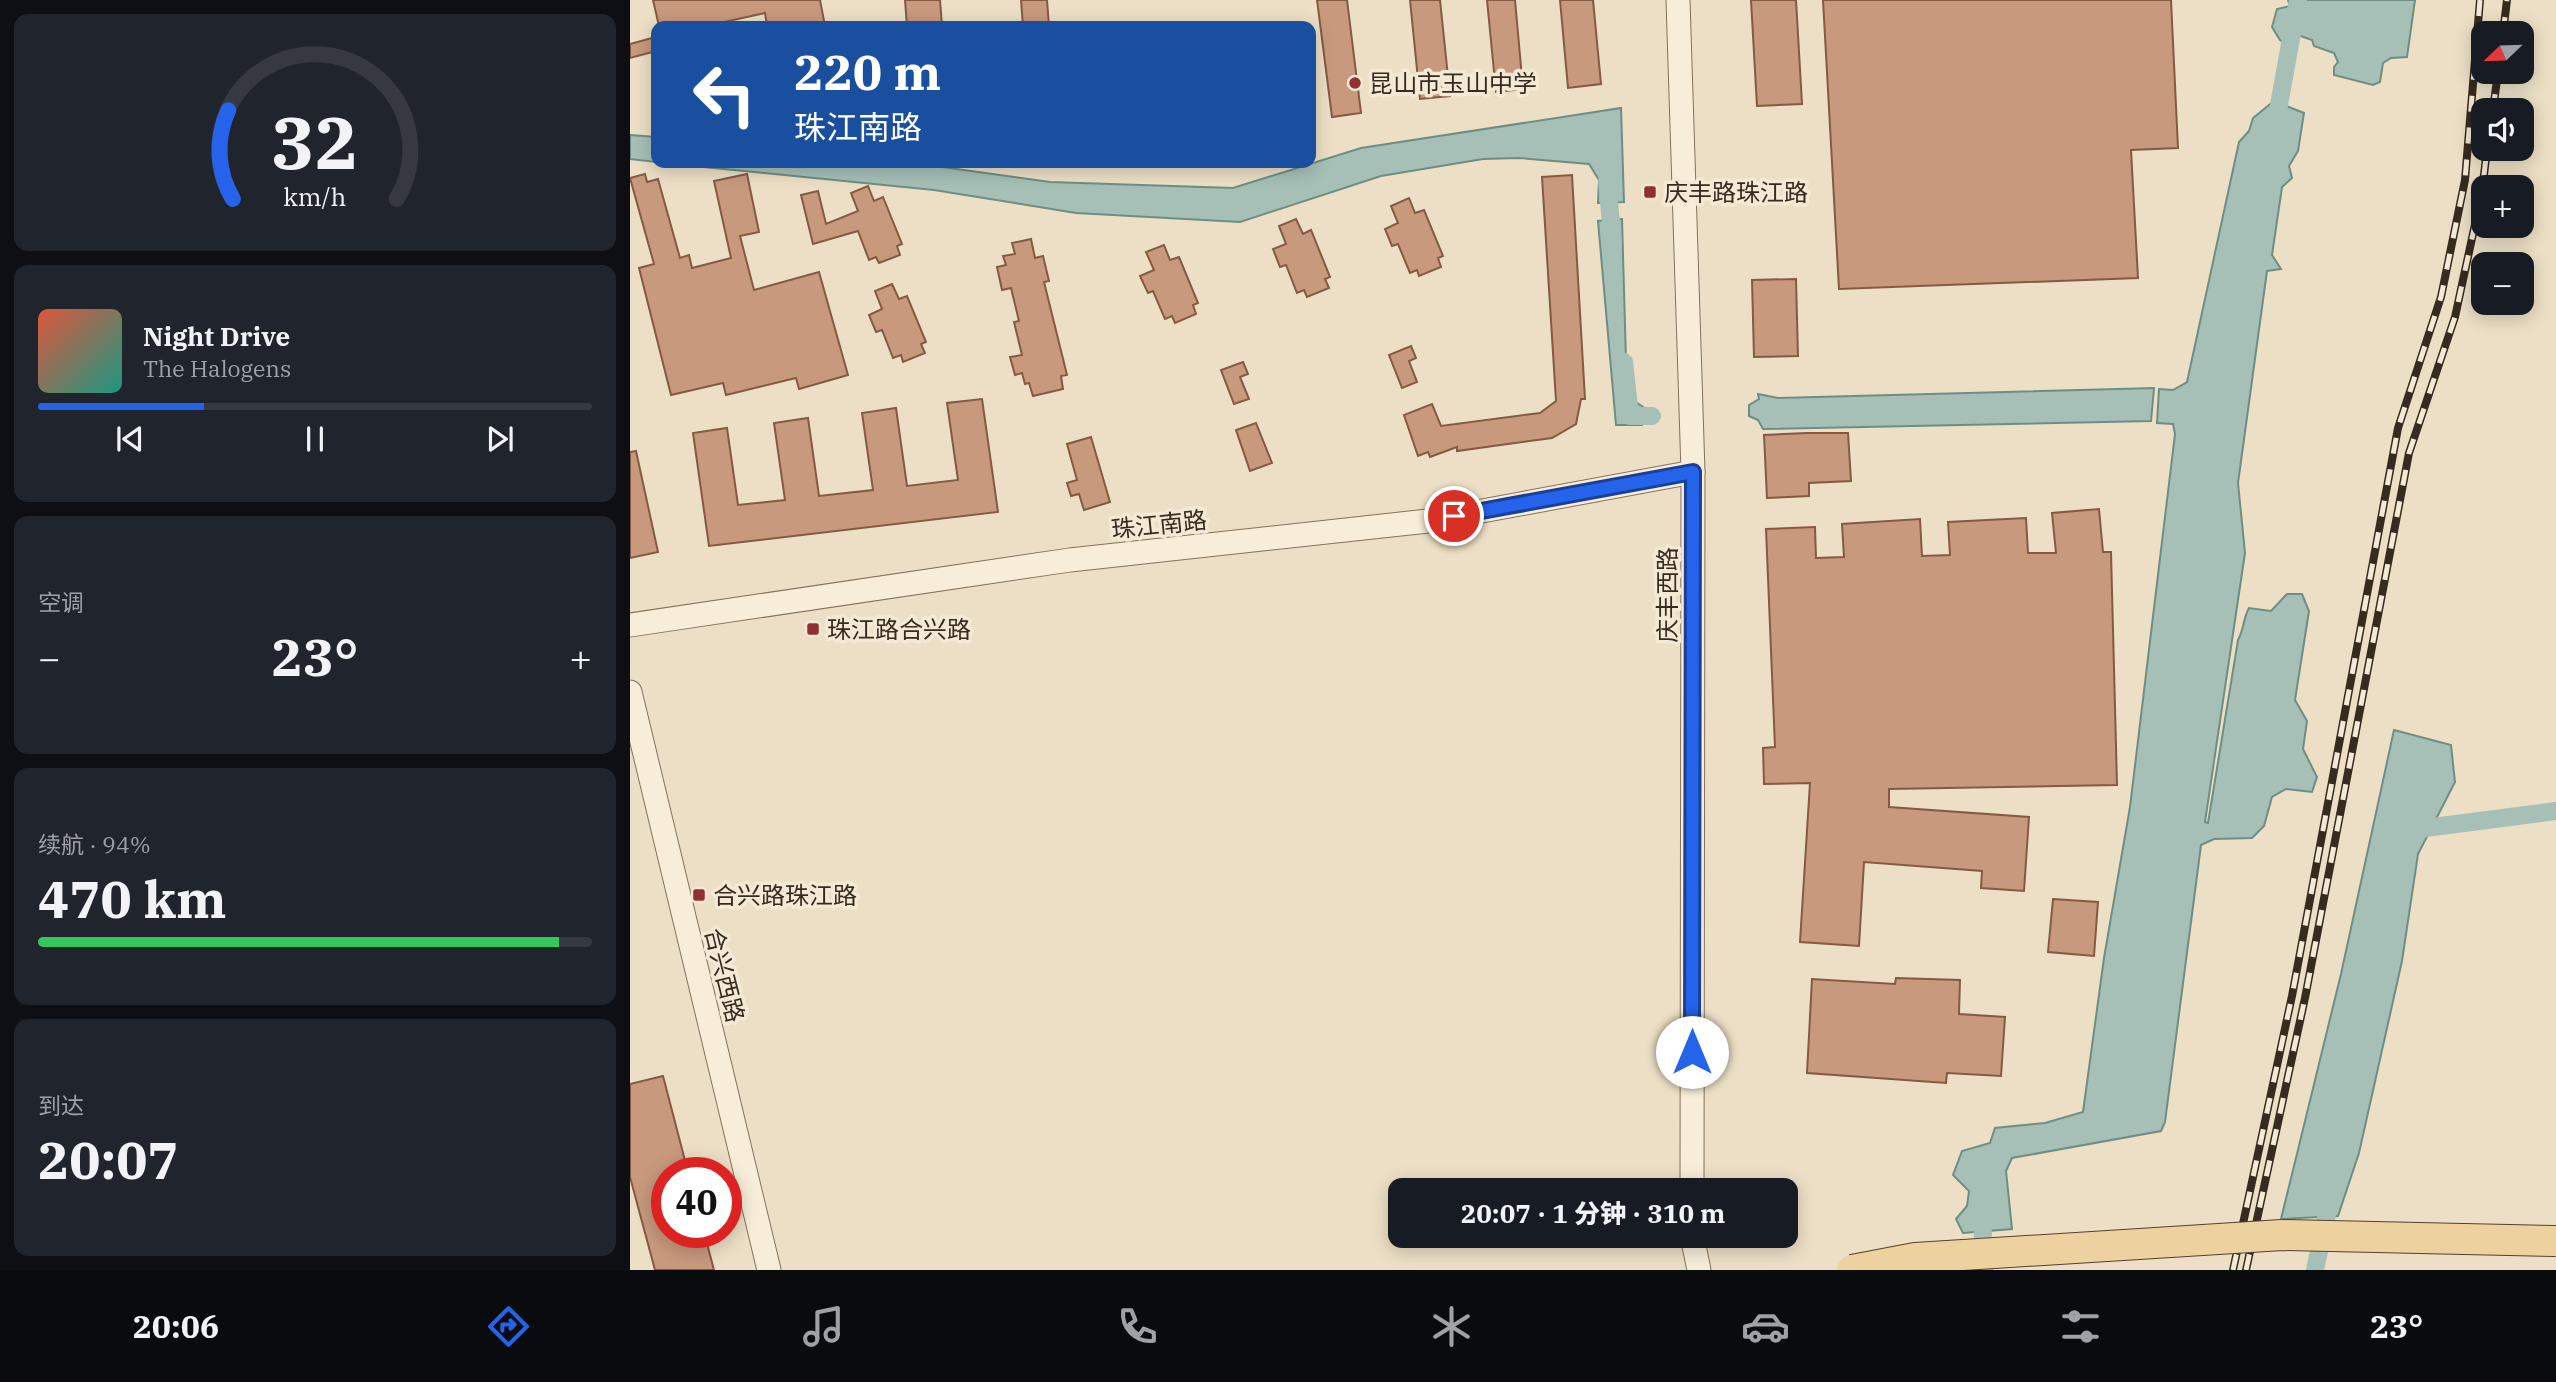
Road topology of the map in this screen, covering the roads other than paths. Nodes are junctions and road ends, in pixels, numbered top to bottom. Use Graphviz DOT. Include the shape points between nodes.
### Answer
graph roads {
  1 [pos="1678,0"];
  2 [pos="1693,472"];
  3 [pos="630,625"];
  4 [pos="630,692"];
  5 [pos="1692,1178"];
  6 [pos="2556,1241"];
  7 [pos="1694,1248"];
  8 [pos="769,1270"];
  9 [pos="1699,1270"];
  10 [pos="1852,1270"];
  1 -- 2 [label="street, 庆丰西路"];
  2 -- 3 [label="street, 珠江南路" via="1428,521 1070,560"];
  2 -- 5 [label="street, 庆丰西路"];
  4 -- 8 [label="street, 合兴西路"];
  6 -- 10 [label="main road, bridge" via="2283,1235 1915,1258"];
  7 -- 9 [label="street"];
}
